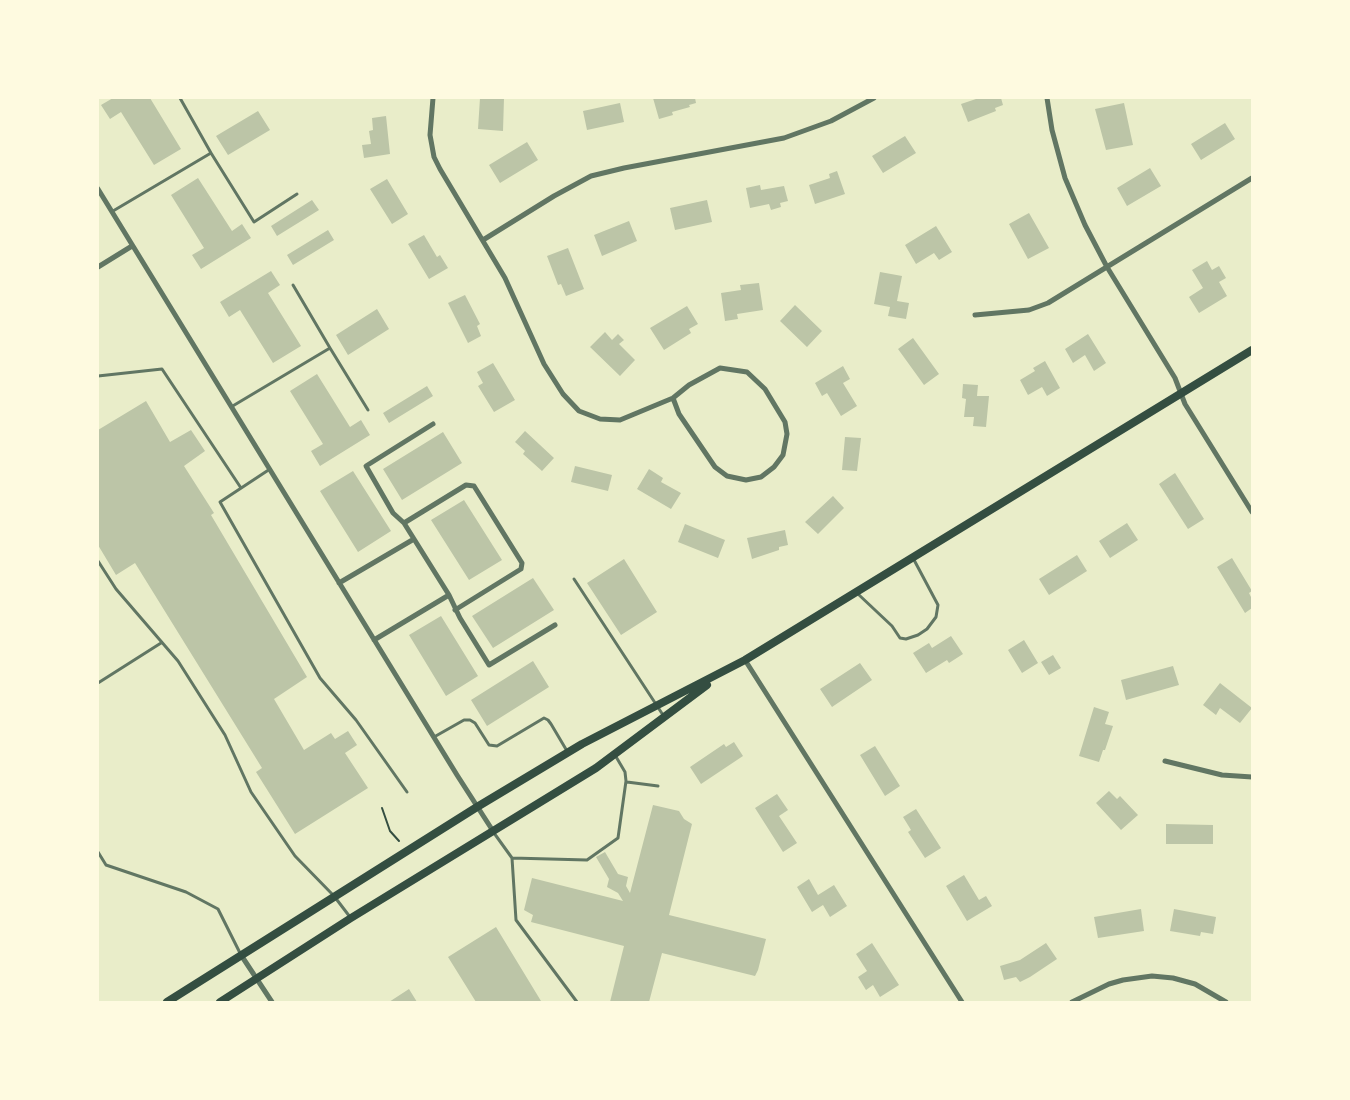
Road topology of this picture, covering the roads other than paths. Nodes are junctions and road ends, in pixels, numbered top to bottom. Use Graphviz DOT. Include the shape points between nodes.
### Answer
graph roads {
  1 [pos="180,98"];
  2 [pos="433,98"];
  3 [pos="874,98"];
  4 [pos="1047,98"];
  5 [pos="211,153"];
  6 [pos="1252,178"];
  7 [pos="98,189"];
  8 [pos="297,194"];
  9 [pos="111,212"];
  10 [pos="483,240"];
  11 [pos="132,246"];
  12 [pos="98,267"];
  13 [pos="1107,267"];
  14 [pos="293,285"];
  15 [pos="975,315"];
  16 [pos="330,348"];
  17 [pos="1252,350"];
  18 [pos="98,376"];
  19 [pos="1181,393"];
  20 [pos="673,398"];
  21 [pos="231,407"];
  22 [pos="368,410"];
  23 [pos="433,424"];
  24 [pos="270,469"];
  25 [pos="241,488"];
  26 [pos="1252,512"];
  27 [pos="404,523"];
  28 [pos="414,539"];
  29 [pos="912,557"];
  30 [pos="98,561"];
  31 [pos="574,579"];
  32 [pos="339,583"];
  33 [pos="856,592"];
  34 [pos="449,595"];
  35 [pos="455,610"];
  36 [pos="555,625"];
  37 [pos="374,640"];
  38 [pos="161,643"];
  39 [pos="745,660"];
  40 [pos="727,670"];
  41 [pos="98,683"];
  42 [pos="657,706"];
  43 [pos="664,717"];
  44 [pos="434,737"];
  45 [pos="567,753"];
  46 [pos="615,754"];
  47 [pos="1164,761"];
  48 [pos="1252,777"];
  49 [pos="626,782"];
  50 [pos="658,786"];
  51 [pos="407,792"];
  52 [pos="477,807"];
  53 [pos="493,831"];
  54 [pos="98,852"];
  55 [pos="512,858"];
  56 [pos="334,896"];
  57 [pos="351,918"];
  58 [pos="241,955"];
  59 [pos="257,980"];
  60 [pos="172,1001"];
  61 [pos="220,1002"];
  62 [pos="272,1002"];
  63 [pos="578,1002"];
  64 [pos="962,1002"];
  65 [pos="1072,1002"];
  66 [pos="1226,1002"];
  1 -- 5 [label="lane"];
  2 -- 10 [label="street" via="430,135 434,156"];
  3 -- 10 [label="street" via="831,121 784,138 591,177"];
  4 -- 13 [label="street" via="1065,178"];
  5 -- 8 [label="lane" via="254,222"];
  5 -- 9 [label="lane"];
  6 -- 13 [label="street"];
  7 -- 9 [label="street"];
  9 -- 11 [label="street"];
  10 -- 20 [label="street" via="544,364 562,394 579,411 600,419 620,420"];
  11 -- 12 [label="street"];
  11 -- 21 [label="street"];
  13 -- 15 [label="street" via="1048,303 1029,310"];
  13 -- 19 [label="street"];
  14 -- 16 [label="lane"];
  16 -- 21 [label="lane"];
  16 -- 22 [label="lane"];
  17 -- 19 [label="main road"];
  18 -- 25 [label="lane" via="162,369"];
  19 -- 26 [label="street"];
  19 -- 29 [label="main road"];
  20 -- 20 [label="street" via="702,450 727,476 746,480 761,477 783,455 787,434 784,422 765,389 747,372 720,368"];
  21 -- 24 [label="street"];
  23 -- 27 [label="street" via="366,466 393,513"];
  24 -- 25 [label="lane"];
  24 -- 32 [label="street"];
  25 -- 51 [label="lane" via="220,502 320,678 356,720"];
  27 -- 28 [label="street"];
  27 -- 35 [label="street" via="465,485 474,486 522,563 521,569"];
  28 -- 32 [label="street"];
  28 -- 34 [label="street"];
  29 -- 33 [label="main road"];
  29 -- 33 [label="lane" via="938,605 932,624 918,635 900,638"];
  30 -- 38 [label="lane"];
  31 -- 42 [label="lane"];
  32 -- 37 [label="street"];
  33 -- 39 [label="main road"];
  34 -- 35 [label="street"];
  34 -- 37 [label="street"];
  35 -- 36 [label="street" via="489,665"];
  37 -- 44 [label="street"];
  38 -- 41 [label="lane"];
  38 -- 56 [label="lane" via="178,661 225,735 251,792 295,856"];
  39 -- 40 [label="main road"];
  39 -- 64 [label="street"];
  40 -- 42 [label="main road"];
  40 -- 43 [label="main road"];
  42 -- 43 [label="lane"];
  42 -- 45 [label="main road"];
  43 -- 46 [label="main road"];
  44 -- 45 [label="lane" via="470,720 489,745 497,746 544,718"];
  44 -- 52 [label="street"];
  45 -- 52 [label="main road"];
  46 -- 49 [label="lane"];
  46 -- 53 [label="main road"];
  47 -- 48 [label="street" via="1222,775"];
  49 -- 50 [label="lane"];
  49 -- 55 [label="lane" via="618,838 587,860"];
  52 -- 53 [label="street"];
  52 -- 56 [label="main road"];
  53 -- 55 [label="lane"];
  53 -- 57 [label="main road"];
  54 -- 58 [label="lane" via="106,865 186,892 218,909"];
  55 -- 63 [label="lane" via="516,920"];
  56 -- 57 [label="lane"];
  56 -- 58 [label="main road"];
  57 -- 59 [label="main road"];
  58 -- 59 [label="street"];
  58 -- 60 [label="main road"];
  59 -- 61 [label="main road"];
  59 -- 62 [label="street"];
  65 -- 66 [label="street" via="1109,984 1152,976 1196,984"];
}
